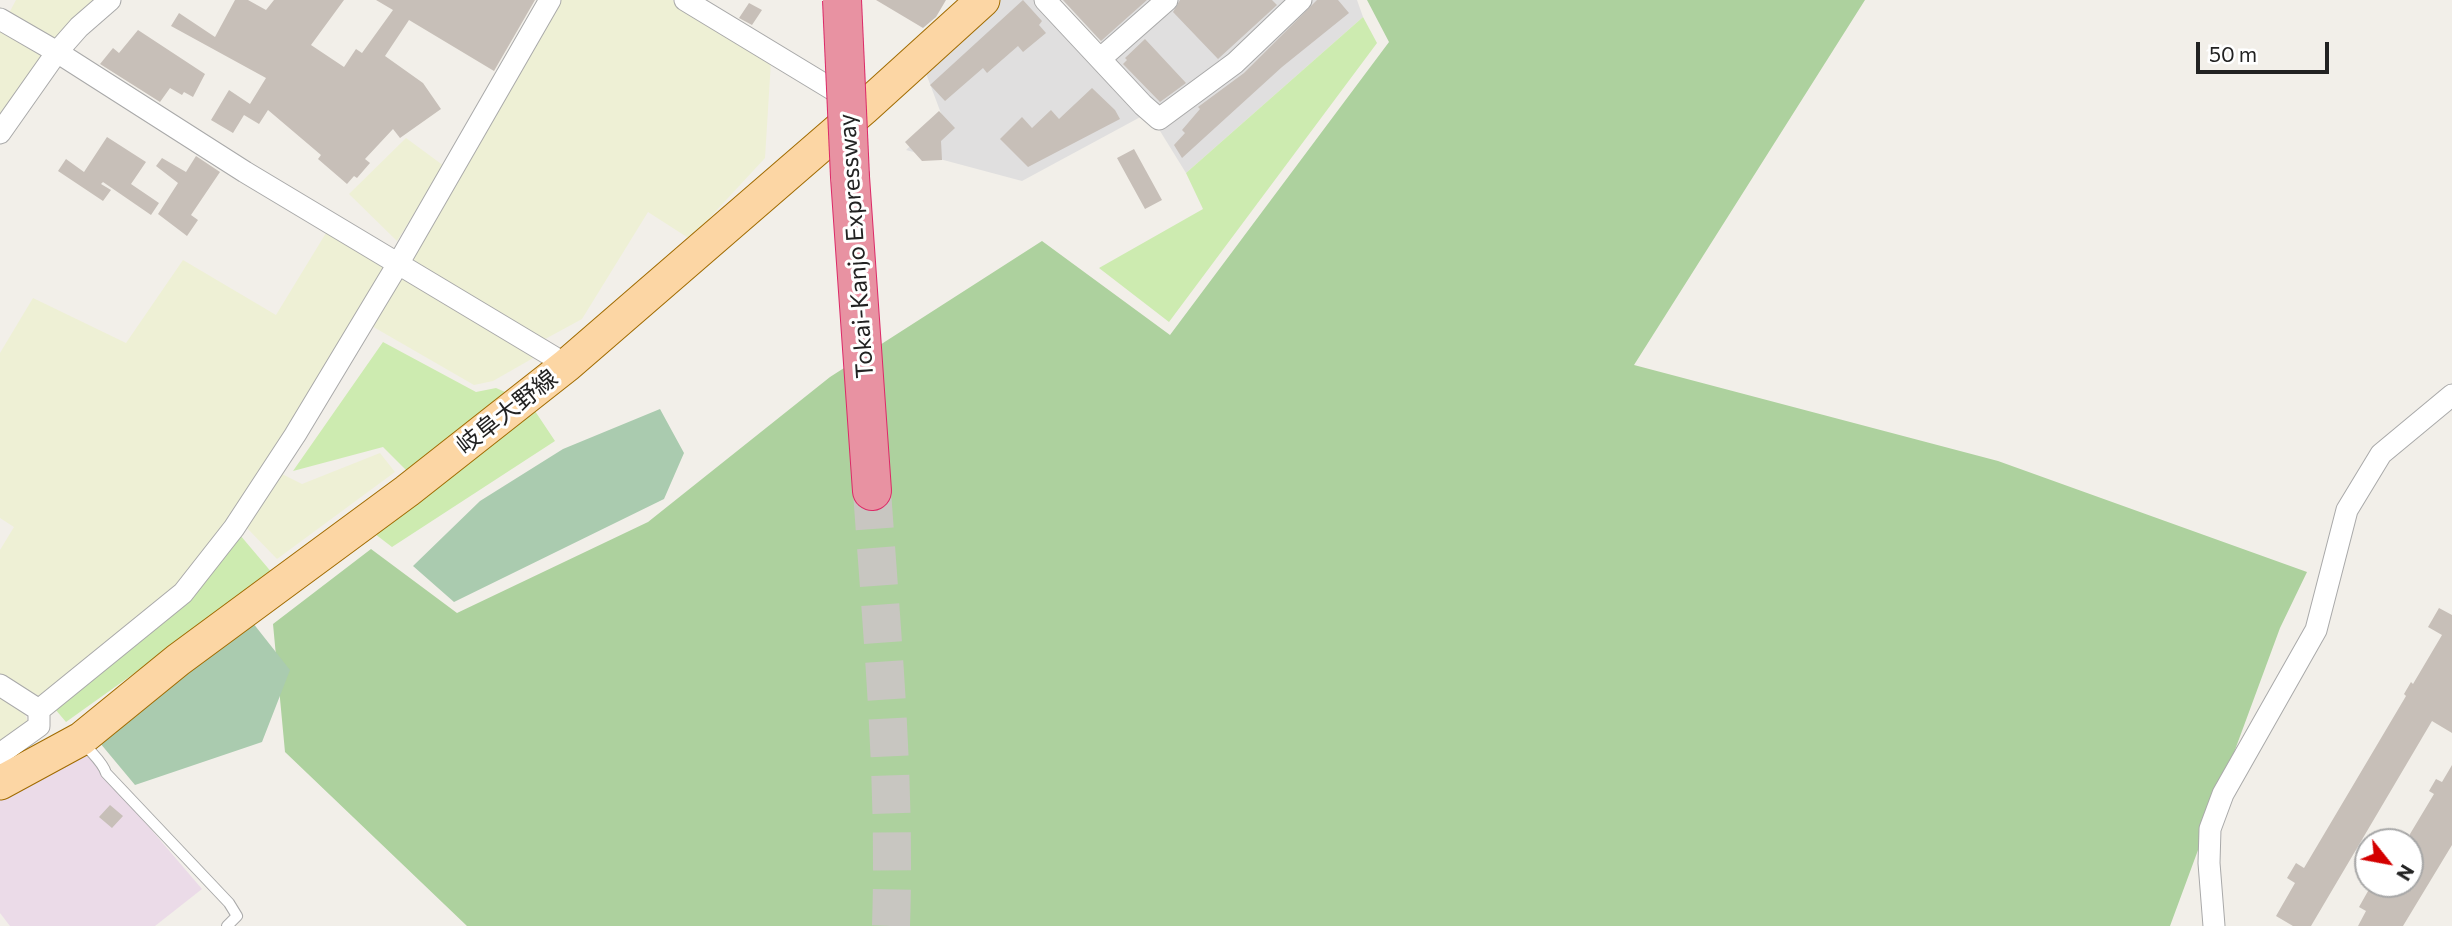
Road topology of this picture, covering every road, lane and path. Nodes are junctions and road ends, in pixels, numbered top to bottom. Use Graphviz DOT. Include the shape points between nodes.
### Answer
graph roads {
  1 [pos="110,0"];
  2 [pos="551,0"];
  3 [pos="685,0"];
  4 [pos="842,0"];
  5 [pos="983,0"];
  6 [pos="1045,0"];
  7 [pos="1167,0"];
  8 [pos="1301,0"];
  9 [pos="0,19"];
  10 [pos="57,52"];
  11 [pos="1100,59"];
  12 [pos="863,108"];
  13 [pos="0,133"];
  14 [pos="398,264"];
  15 [pos="567,365"];
  16 [pos="2452,395"];
  17 [pos="872,491"];
  18 [pos="0,685"];
  19 [pos="39,710"];
  20 [pos="81,739"];
  21 [pos="0,754"];
  22 [pos="0,783"];
  23 [pos="227,926"];
  24 [pos="2214,926"];
  1 -- 10 [label="street"];
  2 -- 14 [label="street"];
  3 -- 12 [label="street"];
  4 -- 17 [label="highway, Tokai-Kanjo Expressway, bridge"];
  5 -- 12 [label="main road, 岐阜大野線"];
  6 -- 11 [label="street"];
  7 -- 11 [label="street"];
  8 -- 11 [label="street" via="1235,63 1159,119"];
  9 -- 10 [label="street"];
  10 -- 13 [label="street"];
  10 -- 14 [label="street"];
  12 -- 15 [label="main road, 岐阜大野線"];
  14 -- 15 [label="street"];
  14 -- 19 [label="street" via="274,468 183,593"];
  15 -- 20 [label="main road, 岐阜大野線"];
  16 -- 24 [label="street" via="2381,454 2347,510 2316,630 2223,794 2210,829"];
  18 -- 19 [label="street"];
  19 -- 21 [label="street" via="39,726"];
  20 -- 22 [label="main road, 岐阜大野線"];
  20 -- 23 [label="lane" via="106,773 229,903 237,916"];
}
